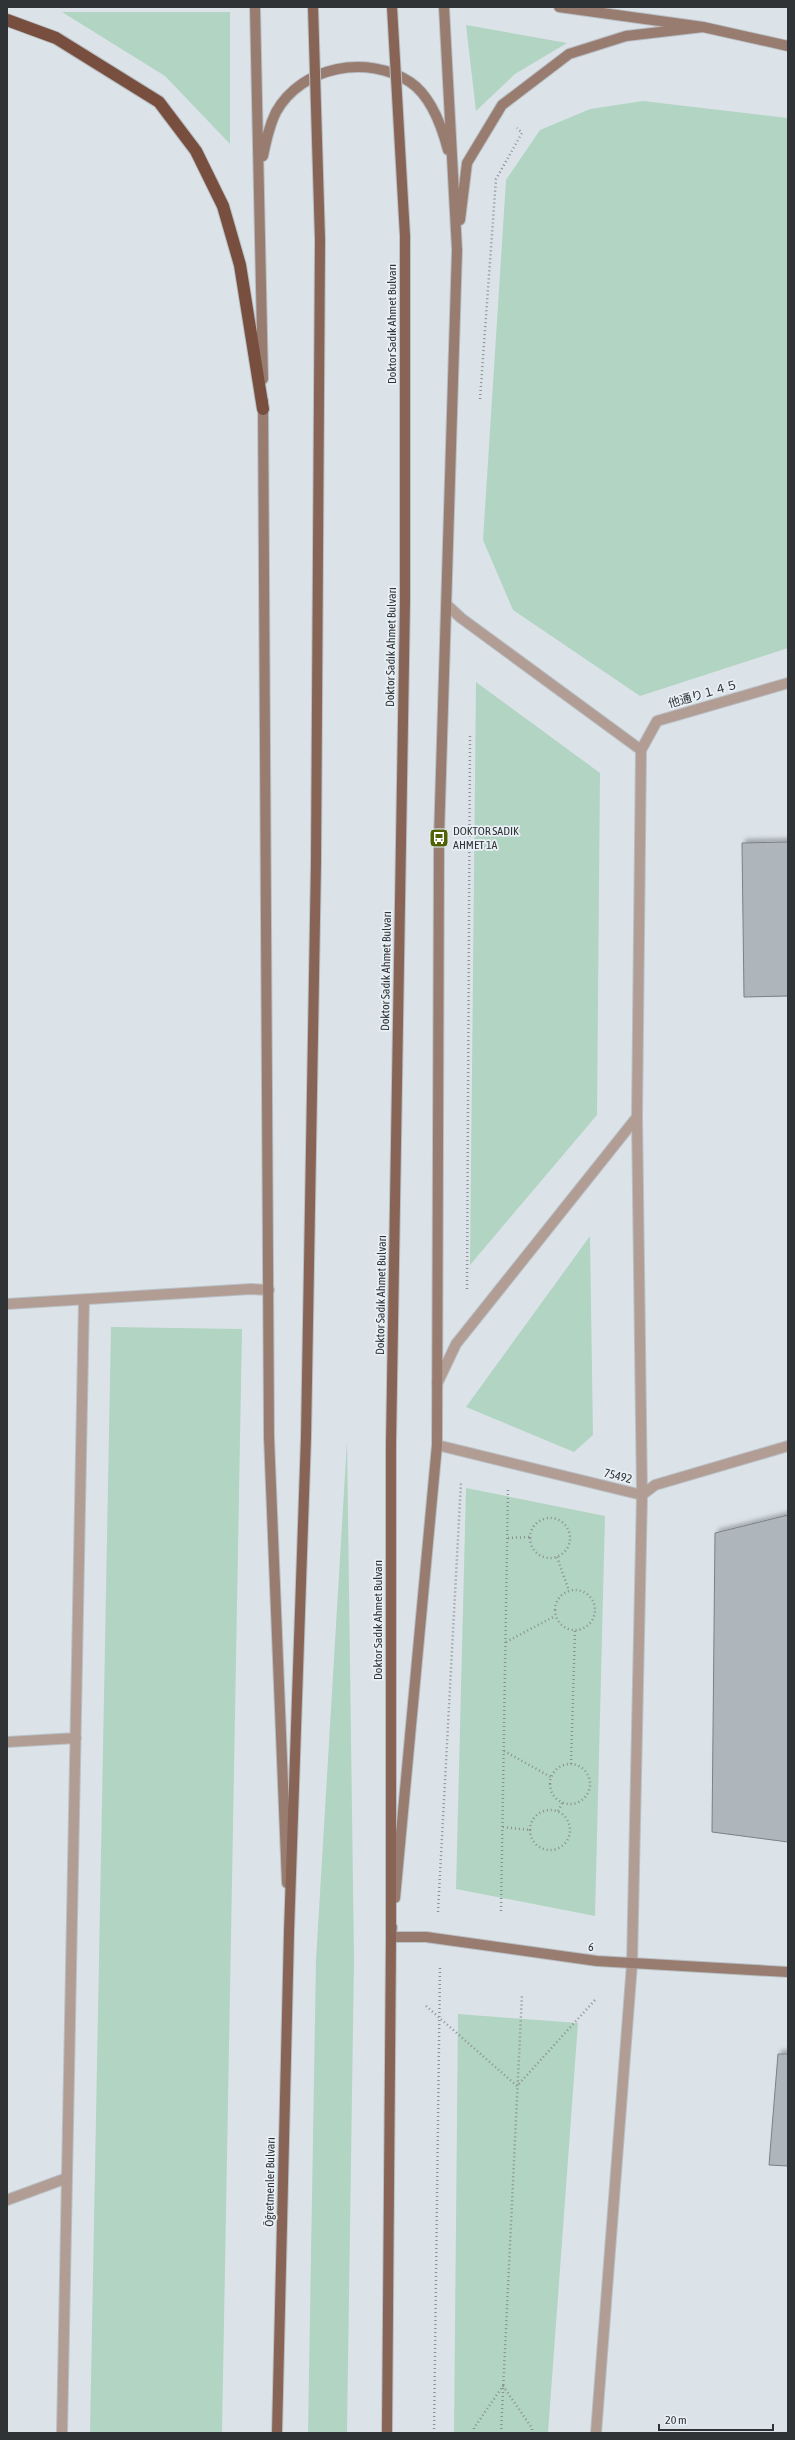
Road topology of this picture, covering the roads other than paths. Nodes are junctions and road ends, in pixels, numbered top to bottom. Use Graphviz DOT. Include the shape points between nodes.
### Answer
graph roads {
  1 [pos="255,7"];
  2 [pos="313,7"];
  3 [pos="392,7"];
  4 [pos="444,7"];
  5 [pos="559,7"];
  6 [pos="7,20"];
  7 [pos="703,27"];
  8 [pos="788,46"];
  9 [pos="453,167"];
  10 [pos="260,172"];
  11 [pos="457,250"];
  12 [pos="263,409"];
  13 [pos="447,605"];
  14 [pos="788,683"];
  15 [pos="641,750"];
  16 [pos="637,1116"];
  17 [pos="269,1290"];
  18 [pos="84,1300"];
  19 [pos="7,1304"];
  20 [pos="437,1384"];
  21 [pos="437,1445"];
  22 [pos="788,1446"];
  23 [pos="642,1495"];
  24 [pos="76,1738"];
  25 [pos="7,1742"];
  26 [pos="288,1932"];
  27 [pos="391,1937"];
  28 [pos="632,1964"];
  29 [pos="788,1972"];
  30 [pos="67,2178"];
  31 [pos="7,2200"];
  32 [pos="62,2433"];
  33 [pos="277,2433"];
  34 [pos="387,2433"];
  35 [pos="596,2433"];
  1 -- 10 [label="main road"];
  2 -- 26 [label="main road, bridge" via="320,240 316,854 306,1397"];
  3 -- 27 [label="main road, Doktor Sadık Ahmet Bulvarı, bridge" via="405,236 405,601 391,1444"];
  4 -- 9 [label="main road"];
  5 -- 7 [label="main road"];
  6 -- 12 [label="highway" via="56,38 159,102 196,151 223,206 240,265"];
  7 -- 8 [label="main road"];
  7 -- 11 [label="main road" via="626,36 569,54 502,105 467,163"];
  9 -- 10 [label="main road" via="441,125 431,106 411,83 385,70 355,66 331,69 290,95 277,111 268,132"];
  9 -- 11 [label="main road"];
  10 -- 12 [label="main road"];
  11 -- 13 [label="main road"];
  12 -- 17 [label="main road"];
  13 -- 15 [label="street" via="461,618"];
  13 -- 20 [label="main road" via="439,838"];
  14 -- 15 [label="street, 他通り１４５" via="657,721"];
  15 -- 16 [label="street"];
  16 -- 20 [label="street" via="456,1344"];
  16 -- 23 [label="street"];
  17 -- 18 [label="street"];
  17 -- 26 [label="main road" via="270,1437"];
  18 -- 19 [label="street"];
  18 -- 24 [label="street"];
  20 -- 21 [label="main road"];
  21 -- 23 [label="street, 75492"];
  21 -- 27 [label="main road"];
  22 -- 23 [label="street, 75492" via="655,1485"];
  23 -- 28 [label="street"];
  24 -- 25 [label="street"];
  24 -- 30 [label="street"];
  26 -- 33 [label="main road, Öğretmenler Bulvarı"];
  27 -- 28 [label="main road, 6" via="426,1937"];
  27 -- 34 [label="main road"];
  28 -- 29 [label="main road, 6"];
  28 -- 35 [label="street"];
  30 -- 31 [label="street"];
  30 -- 32 [label="street"];
}
